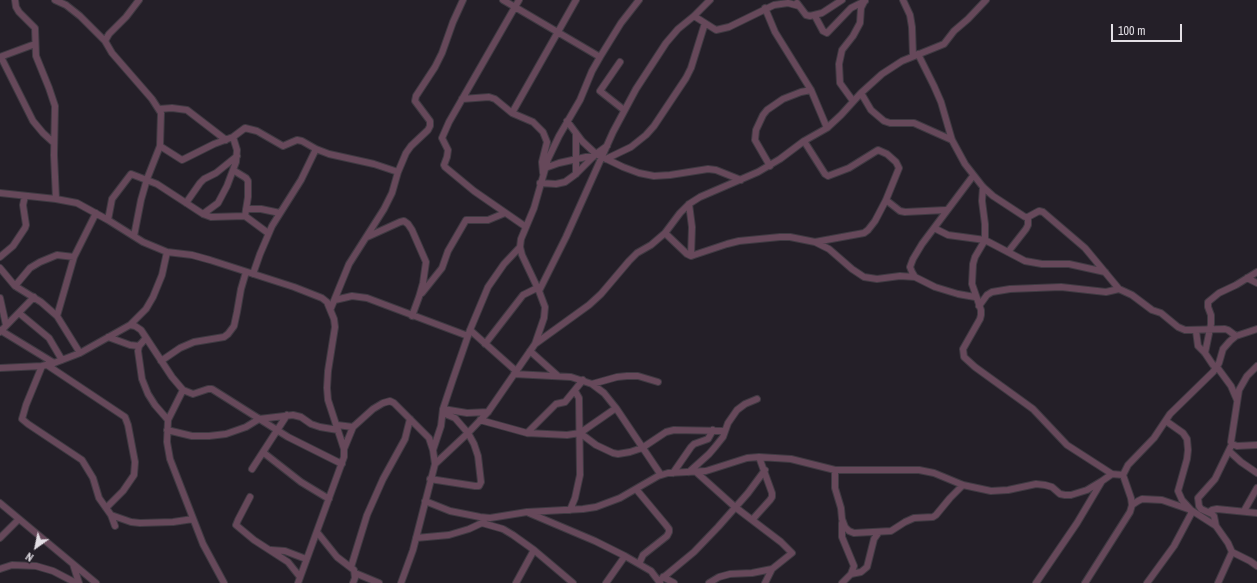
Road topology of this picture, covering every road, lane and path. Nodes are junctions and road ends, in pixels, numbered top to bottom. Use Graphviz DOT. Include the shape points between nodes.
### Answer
graph roads {
  1 [pos="15,0"];
  2 [pos="56,0"];
  3 [pos="139,0"];
  4 [pos="464,0"];
  5 [pos="503,0"];
  6 [pos="519,0"];
  7 [pos="576,0"];
  8 [pos="710,0"];
  9 [pos="795,0"];
  10 [pos="842,0"];
  11 [pos="865,0"];
  12 [pos="903,0"];
  13 [pos="986,0"];
  14 [pos="635,2"];
  15 [pos="799,6"];
  16 [pos="515,8"];
  17 [pos="765,8"];
  18 [pos="694,16"];
  19 [pos="815,16"];
  20 [pos="705,23"];
  21 [pos="559,33"];
  22 [pos="105,41"];
  23 [pos="35,44"];
  24 [pos="915,55"];
  25 [pos="0,57"];
  26 [pos="600,57"];
  27 [pos="620,62"];
  28 [pos="812,90"];
  29 [pos="861,93"];
  30 [pos="462,99"];
  31 [pos="853,101"];
  32 [pos="160,109"];
  33 [pos="624,110"];
  34 [pos="512,113"];
  35 [pos="567,122"];
  36 [pos="827,128"];
  37 [pos="576,134"];
  38 [pos="229,138"];
  39 [pos="952,140"];
  40 [pos="804,141"];
  41 [pos="54,143"];
  42 [pos="608,145"];
  43 [pos="160,146"];
  44 [pos="316,149"];
  45 [pos="237,155"];
  46 [pos="594,155"];
  47 [pos="604,158"];
  48 [pos="576,159"];
  49 [pos="770,166"];
  50 [pos="233,170"];
  51 [pos="398,172"];
  52 [pos="544,172"];
  53 [pos="576,174"];
  54 [pos="973,176"];
  55 [pos="147,179"];
  56 [pos="741,180"];
  57 [pos="540,183"];
  58 [pos="983,187"];
  59 [pos="0,193"];
  60 [pos="25,196"];
  61 [pos="56,199"];
  62 [pos="886,200"];
  63 [pos="186,203"];
  64 [pos="689,204"];
  65 [pos="246,209"];
  66 [pos="946,210"];
  67 [pos="280,212"];
  68 [pos="96,213"];
  69 [pos="505,213"];
  70 [pos="203,214"];
  71 [pos="245,216"];
  72 [pos="1028,217"];
  73 [pos="108,220"];
  74 [pos="526,227"];
  75 [pos="934,228"];
  76 [pos="268,233"];
  77 [pos="666,233"];
  78 [pos="134,236"];
  79 [pos="365,238"];
  80 [pos="985,240"];
  81 [pos="815,242"];
  82 [pos="520,247"];
  83 [pos="168,252"];
  84 [pos="1008,252"];
  85 [pos="691,256"];
  86 [pos="0,257"];
  87 [pos="74,257"];
  88 [pos="0,268"];
  89 [pos="246,272"];
  90 [pos="1105,272"];
  91 [pos="1257,272"];
  92 [pos="253,274"];
  93 [pos="915,277"];
  94 [pos="1247,278"];
  95 [pos="1257,283"];
  96 [pos="14,286"];
  97 [pos="538,289"];
  98 [pos="1119,289"];
  99 [pos="34,297"];
  100 [pos="420,297"];
  101 [pos="976,297"];
  102 [pos="0,298"];
  103 [pos="335,300"];
  104 [pos="979,306"];
  105 [pos="331,308"];
  106 [pos="19,313"];
  107 [pos="57,316"];
  108 [pos="412,316"];
  109 [pos="130,325"];
  110 [pos="6,326"];
  111 [pos="1257,329"];
  112 [pos="1211,330"];
  113 [pos="1,331"];
  114 [pos="1196,331"];
  115 [pos="469,333"];
  116 [pos="1236,336"];
  117 [pos="108,337"];
  118 [pos="146,338"];
  119 [pos="484,344"];
  120 [pos="535,344"];
  121 [pos="139,346"];
  122 [pos="530,351"];
  123 [pos="80,353"];
  124 [pos="1205,353"];
  125 [pos="62,360"];
  126 [pos="161,361"];
  127 [pos="54,363"];
  128 [pos="44,365"];
  129 [pos="1257,366"];
  130 [pos="1217,367"];
  131 [pos="0,368"];
  132 [pos="515,372"];
  133 [pos="558,376"];
  134 [pos="583,380"];
  135 [pos="658,382"];
  136 [pos="592,384"];
  137 [pos="183,390"];
  138 [pos="575,391"];
  139 [pos="757,399"];
  140 [pos="1237,401"];
  141 [pos="616,408"];
  142 [pos="443,412"];
  143 [pos="488,412"];
  144 [pos="287,416"];
  145 [pos="258,419"];
  146 [pos="410,419"];
  147 [pos="168,420"];
  148 [pos="480,420"];
  149 [pos="1166,422"];
  150 [pos="338,428"];
  151 [pos="353,428"];
  152 [pos="167,430"];
  153 [pos="713,430"];
  154 [pos="278,431"];
  155 [pos="725,431"];
  156 [pos="468,433"];
  157 [pos="527,433"];
  158 [pos="580,433"];
  159 [pos="1232,444"];
  160 [pos="1257,445"];
  161 [pos="642,448"];
  162 [pos="344,449"];
  163 [pos="433,450"];
  164 [pos="1229,451"];
  165 [pos="264,453"];
  166 [pos="759,456"];
  167 [pos="342,464"];
  168 [pos="435,464"];
  169 [pos="252,469"];
  170 [pos="765,470"];
  171 [pos="835,470"];
  172 [pos="692,472"];
  173 [pos="673,473"];
  174 [pos="1257,473"];
  175 [pos="1112,474"];
  176 [pos="660,475"];
  177 [pos="1122,475"];
  178 [pos="430,479"];
  179 [pos="1102,482"];
  180 [pos="963,485"];
  181 [pos="1257,488"];
  182 [pos="636,489"];
  183 [pos="250,498"];
  184 [pos="329,499"];
  185 [pos="425,501"];
  186 [pos="0,503"];
  187 [pos="1132,505"];
  188 [pos="735,507"];
  189 [pos="106,508"];
  190 [pos="570,510"];
  191 [pos="1191,510"];
  192 [pos="1244,511"];
  193 [pos="527,512"];
  194 [pos="1209,512"];
  195 [pos="1257,513"];
  196 [pos="111,515"];
  197 [pos="490,518"];
  198 [pos="19,519"];
  199 [pos="193,519"];
  200 [pos="842,519"];
  201 [pos="752,520"];
  202 [pos="482,523"];
  203 [pos="115,526"];
  204 [pos="1216,526"];
  205 [pos="317,532"];
  206 [pos="879,532"];
  207 [pos="0,538"];
  208 [pos="416,538"];
  209 [pos="269,550"];
  210 [pos="534,550"];
  211 [pos="1232,552"];
  212 [pos="625,556"];
  213 [pos="306,559"];
  214 [pos="73,564"];
  215 [pos="639,564"];
  216 [pos="1257,566"];
  217 [pos="351,567"];
  218 [pos="0,569"];
  219 [pos="772,569"];
  220 [pos="355,573"];
  221 [pos="851,574"];
  222 [pos="299,580"];
  223 [pos="661,581"];
  224 [pos="76,583"];
  225 [pos="79,583"];
  226 [pos="96,583"];
  227 [pos="224,583"];
  228 [pos="353,583"];
  229 [pos="379,583"];
  230 [pos="401,583"];
  231 [pos="516,583"];
  232 [pos="573,583"];
  233 [pos="606,583"];
  234 [pos="674,583"];
  235 [pos="709,583"];
  236 [pos="765,583"];
  237 [pos="842,583"];
  238 [pos="1036,583"];
  239 [pos="1085,583"];
  240 [pos="1147,583"];
  241 [pos="1218,583"];
  1 -- 23 [label="street" via="19,12 35,28"];
  2 -- 22 [label="street" via="80,16"];
  3 -- 22 [label="street"];
  4 -- 51 [label="street" via="435,67 416,96 415,101 430,121 430,126 411,146"];
  5 -- 16 [label="street"];
  6 -- 16 [label="street"];
  7 -- 21 [label="street"];
  8 -- 18 [label="street"];
  9 -- 15 [label="street"];
  10 -- 19 [label="street"];
  11 -- 19 [label="street" via="851,8 828,33 822,31"];
  11 -- 31 [label="street" via="861,8 860,23 842,50 839,64 840,82"];
  12 -- 24 [label="street" via="910,15"];
  13 -- 24 [label="street" via="944,44"];
  14 -- 26 [label="street"];
  15 -- 17 [label="street" via="782,3"];
  15 -- 19 [label="street" via="806,15"];
  16 -- 21 [label="street"];
  16 -- 30 [label="street"];
  17 -- 20 [label="street" via="722,29 716,30"];
  17 -- 28 [label="street" via="775,32"];
  18 -- 20 [label="street"];
  18 -- 33 [label="street" via="666,43"];
  20 -- 47 [label="street" via="691,68 654,126 631,147"];
  21 -- 26 [label="street"];
  21 -- 34 [label="street"];
  22 -- 32 [label="street" via="112,53"];
  23 -- 25 [label="street"];
  23 -- 41 [label="street" via="36,56 55,106"];
  24 -- 29 [label="street" via="882,74"];
  24 -- 39 [label="street" via="941,102"];
  25 -- 41 [label="street" via="33,121"];
  26 -- 35 [label="street"];
  27 -- 33 [label="street" via="600,91"];
  28 -- 36 [label="street"];
  28 -- 49 [label="street" via="783,99 763,115 756,130 755,140"];
  29 -- 31 [label="street"];
  29 -- 39 [label="street" via="871,110 884,121 914,123"];
  30 -- 34 [label="street" via="489,97"];
  30 -- 69 [label="street" via="443,133 442,138 448,153 444,164 474,191"];
  31 -- 36 [label="street"];
  32 -- 38 [label="street" via="187,110"];
  32 -- 43 [label="street"];
  33 -- 42 [label="street"];
  34 -- 52 [label="street" via="533,122 543,132 547,142 542,162"];
  35 -- 37 [label="street"];
  35 -- 52 [label="street"];
  36 -- 40 [label="street"];
  37 -- 46 [label="street"];
  37 -- 48 [label="street"];
  38 -- 43 [label="street" via="182,160"];
  38 -- 44 [label="street" via="245,128 264,134 280,145 287,146 297,140"];
  38 -- 45 [label="street" via="236,145"];
  39 -- 54 [label="street"];
  40 -- 49 [label="street"];
  40 -- 62 [label="street" via="828,176 849,168 875,151 887,154 899,168"];
  41 -- 61 [label="street"];
  42 -- 46 [label="street"];
  42 -- 47 [label="street"];
  43 -- 55 [label="street"];
  44 -- 51 [label="street"];
  44 -- 67 [label="street" via="301,180"];
  45 -- 50 [label="street"];
  45 -- 63 [label="street" via="216,174 204,179"];
  46 -- 47 [label="street"];
  46 -- 48 [label="street"];
  46 -- 53 [label="street"];
  47 -- 56 [label="street" via="639,173 654,176 708,168"];
  47 -- 97 [label="street"];
  48 -- 52 [label="street" via="559,163"];
  48 -- 53 [label="street"];
  49 -- 56 [label="street"];
  50 -- 65 [label="street" via="248,181"];
  50 -- 70 [label="street" via="218,203"];
  51 -- 79 [label="street" via="384,209"];
  52 -- 57 [label="street"];
  53 -- 57 [label="street" via="560,183"];
  54 -- 58 [label="street"];
  54 -- 66 [label="street"];
  55 -- 63 [label="street"];
  55 -- 73 [label="street" via="131,174 129,176 112,199"];
  55 -- 78 [label="street"];
  56 -- 64 [label="street"];
  57 -- 74 [label="street"];
  58 -- 72 [label="street" via="1019,214"];
  58 -- 80 [label="street"];
  59 -- 60 [label="street"];
  60 -- 61 [label="street"];
  60 -- 86 [label="street" via="25,228 13,246"];
  61 -- 68 [label="street" via="77,203"];
  62 -- 66 [label="street" via="904,212"];
  62 -- 81 [label="street" via="868,230"];
  63 -- 70 [label="street"];
  64 -- 77 [label="street"];
  64 -- 85 [label="street" via="692,227"];
  65 -- 67 [label="street"];
  65 -- 71 [label="street"];
  66 -- 75 [label="street"];
  67 -- 76 [label="street"];
  68 -- 73 [label="street"];
  68 -- 87 [label="street"];
  69 -- 74 [label="street"];
  69 -- 100 [label="street" via="488,220 466,220 448,251 442,268"];
  70 -- 71 [label="street" via="214,217"];
  71 -- 76 [label="street"];
  72 -- 84 [label="street" via="1026,229"];
  72 -- 90 [label="street" via="1039,211 1043,212 1085,248"];
  73 -- 78 [label="street"];
  74 -- 82 [label="street"];
  75 -- 80 [label="street" via="948,235"];
  75 -- 93 [label="street" via="913,259 910,267"];
  76 -- 92 [label="street"];
  77 -- 85 [label="street"];
  77 -- 120 [label="street" via="637,253 589,305"];
  78 -- 83 [label="street"];
  79 -- 100 [label="street" via="400,222 408,224 426,262"];
  79 -- 103 [label="street" via="348,264"];
  80 -- 84 [label="street"];
  80 -- 101 [label="street" via="973,264 972,284"];
  81 -- 85 [label="street" via="790,237 752,239"];
  81 -- 93 [label="street" via="829,249 864,277"];
  82 -- 97 [label="street"];
  82 -- 115 [label="street" via="491,281"];
  83 -- 89 [label="street" via="192,255"];
  83 -- 109 [label="street" via="153,297 146,309"];
  84 -- 90 [label="street" via="1024,261 1068,264"];
  87 -- 96 [label="street" via="57,255 40,262 30,268"];
  87 -- 107 [label="street"];
  88 -- 96 [label="street"];
  89 -- 92 [label="street"];
  89 -- 126 [label="street" via="234,326 228,334 224,337 194,342"];
  90 -- 98 [label="street"];
  91 -- 94 [label="street"];
  92 -- 105 [label="street" via="294,286 322,298"];
  93 -- 101 [label="street" via="946,291"];
  94 -- 95 [label="street"];
  94 -- 112 [label="street" via="1208,302 1212,319"];
  96 -- 99 [label="street"];
  97 -- 119 [label="street" via="523,295"];
  97 -- 120 [label="street" via="545,312"];
  98 -- 104 [label="street" via="1106,292 1046,287 998,290 987,295"];
  98 -- 114 [label="street" via="1161,313 1182,329"];
  99 -- 106 [label="street"];
  99 -- 107 [label="street"];
  100 -- 108 [label="street"];
  101 -- 104 [label="street"];
  102 -- 110 [label="street"];
  103 -- 105 [label="street"];
  103 -- 108 [label="street" via="352,296 367,298"];
  104 -- 175 [label="street" via="980,319 963,349 964,357 1033,409 1067,445"];
  105 -- 150 [label="street" via="335,328 327,388 328,400"];
  106 -- 110 [label="street"];
  106 -- 125 [label="street" via="48,338"];
  107 -- 123 [label="street"];
  108 -- 115 [label="street"];
  109 -- 117 [label="street"];
  109 -- 118 [label="street" via="138,328"];
  110 -- 113 [label="street"];
  111 -- 116 [label="street"];
  112 -- 114 [label="street"];
  112 -- 116 [label="street" via="1228,330"];
  112 -- 124 [label="street"];
  113 -- 127 [label="street"];
  114 -- 124 [label="street" via="1197,345"];
  115 -- 119 [label="street"];
  115 -- 142 [label="street"];
  116 -- 130 [label="street" via="1224,346"];
  117 -- 121 [label="street"];
  117 -- 123 [label="street"];
  118 -- 121 [label="street"];
  118 -- 126 [label="street"];
  119 -- 132 [label="street"];
  120 -- 122 [label="street"];
  121 -- 147 [label="street" via="145,387 155,405"];
  122 -- 132 [label="street"];
  122 -- 133 [label="street"];
  123 -- 125 [label="street"];
  124 -- 130 [label="street"];
  125 -- 127 [label="street"];
  126 -- 137 [label="street"];
  127 -- 128 [label="street"];
  128 -- 131 [label="street"];
  128 -- 189 [label="street" via="22,419 82,460"];
  128 -- 189 [label="street" via="125,418 135,462 134,475"];
  129 -- 140 [label="street" via="1242,383"];
  130 -- 140 [label="street" via="1231,386"];
  130 -- 149 [label="street" via="1170,414"];
  132 -- 133 [label="street"];
  132 -- 143 [label="street"];
  133 -- 134 [label="street"];
  134 -- 136 [label="street"];
  134 -- 138 [label="street"];
  135 -- 136 [label="street" via="638,376 627,376"];
  136 -- 141 [label="street" via="604,393"];
  137 -- 145 [label="street" via="193,394 212,389"];
  137 -- 147 [label="street"];
  138 -- 157 [label="street" via="565,402 554,406"];
  138 -- 158 [label="street" via="579,398"];
  139 -- 155 [label="street" via="737,410"];
  140 -- 159 [label="street"];
  141 -- 158 [label="street"];
  141 -- 161 [label="street"];
  142 -- 143 [label="street"];
  142 -- 156 [label="street" via="455,418"];
  142 -- 163 [label="street"];
  143 -- 148 [label="street"];
  144 -- 145 [label="street"];
  144 -- 150 [label="street" via="301,416 320,427"];
  144 -- 154 [label="street"];
  145 -- 152 [label="street" via="237,431 215,435 192,436"];
  145 -- 154 [label="street"];
  146 -- 151 [label="street" via="394,403 386,401 373,409"];
  146 -- 163 [label="street" via="429,438"];
  146 -- 217 [label="street" via="402,444 367,515"];
  147 -- 152 [label="street"];
  148 -- 156 [label="street"];
  148 -- 157 [label="street"];
  149 -- 177 [label="street" via="1135,456"];
  149 -- 191 [label="street" via="1183,433 1187,439 1187,459 1178,491"];
  150 -- 151 [label="street"];
  150 -- 162 [label="street"];
  151 -- 162 [label="street"];
  152 -- 199 [label="street" via="170,459"];
  153 -- 155 [label="street"];
  153 -- 161 [label="street" via="666,432"];
  153 -- 173 [label="street" via="708,439 691,447"];
  154 -- 165 [label="street"];
  154 -- 167 [label="street"];
  155 -- 172 [label="street" via="723,437"];
  156 -- 168 [label="street"];
  156 -- 178 [label="street" via="478,456 482,482 475,486"];
  157 -- 158 [label="street"];
  158 -- 161 [label="street" via="613,453 624,454"];
  158 -- 190 [label="street" via="580,475"];
  159 -- 160 [label="street"];
  159 -- 164 [label="street"];
  161 -- 176 [label="street"];
  162 -- 167 [label="street"];
  163 -- 168 [label="street"];
  164 -- 174 [label="street"];
  164 -- 194 [label="street" via="1216,479 1198,498 1201,509"];
  165 -- 169 [label="street"];
  165 -- 184 [label="street" via="300,482"];
  166 -- 170 [label="street"];
  166 -- 171 [label="street" via="791,459"];
  166 -- 172 [label="street" via="706,471"];
  167 -- 184 [label="street"];
  168 -- 178 [label="street"];
  170 -- 188 [label="street"];
  170 -- 201 [label="street" via="772,497"];
  171 -- 180 [label="street" via="919,470 934,473"];
  171 -- 200 [label="street" via="835,488"];
  172 -- 173 [label="street"];
  172 -- 188 [label="street"];
  173 -- 176 [label="street"];
  175 -- 177 [label="street"];
  175 -- 179 [label="street"];
  176 -- 182 [label="street"];
  177 -- 187 [label="street" via="1130,491"];
  178 -- 185 [label="street"];
  179 -- 180 [label="street" via="1071,495 1036,484 991,491"];
  179 -- 238 [label="street"];
  180 -- 206 [label="street" via="933,517 914,518 895,530"];
  181 -- 192 [label="street"];
  182 -- 190 [label="street" via="596,507"];
  182 -- 215 [label="street" via="669,529 667,536 643,555"];
  183 -- 209 [label="street" via="236,525"];
  184 -- 205 [label="street"];
  185 -- 197 [label="street" via="450,511"];
  185 -- 208 [label="street"];
  186 -- 198 [label="street"];
  187 -- 191 [label="street" via="1149,499 1170,502"];
  187 -- 239 [label="street" via="1125,522"];
  188 -- 201 [label="street"];
  188 -- 223 [label="street" via="707,539"];
  189 -- 196 [label="street"];
  190 -- 193 [label="street"];
  191 -- 204 [label="street"];
  191 -- 240 [label="street" via="1190,517 1174,546"];
  192 -- 194 [label="street" via="1217,509"];
  192 -- 195 [label="street"];
  193 -- 197 [label="street"];
  193 -- 212 [label="street"];
  194 -- 204 [label="street" via="1214,516"];
  196 -- 199 [label="street" via="140,523"];
  196 -- 203 [label="street"];
  197 -- 202 [label="street"];
  198 -- 207 [label="street"];
  198 -- 214 [label="street"];
  199 -- 227 [label="street"];
  200 -- 206 [label="street" via="845,527 854,533"];
  200 -- 221 [label="street" via="842,537 854,566"];
  201 -- 219 [label="street" via="792,552"];
  202 -- 208 [label="street" via="449,535"];
  202 -- 210 [label="street" via="503,529"];
  204 -- 211 [label="street"];
  205 -- 213 [label="street"];
  205 -- 217 [label="street" via="337,557"];
  206 -- 221 [label="street" via="874,539 868,567"];
  208 -- 230 [label="street"];
  209 -- 213 [label="street" via="285,551"];
  209 -- 222 [label="street" via="288,562"];
  210 -- 231 [label="street"];
  210 -- 232 [label="street"];
  211 -- 216 [label="street"];
  211 -- 241 [label="street"];
  212 -- 215 [label="street"];
  212 -- 233 [label="street"];
  213 -- 222 [label="street"];
  214 -- 225 [label="street"];
  214 -- 226 [label="street"];
  215 -- 223 [label="street" via="651,570"];
  217 -- 220 [label="street"];
  218 -- 224 [label="street" via="12,565 36,566 53,571"];
  219 -- 235 [label="street" via="752,574 730,574"];
  219 -- 236 [label="street"];
  220 -- 228 [label="street"];
  220 -- 229 [label="street"];
  221 -- 237 [label="street"];
  223 -- 234 [label="street"];
}
